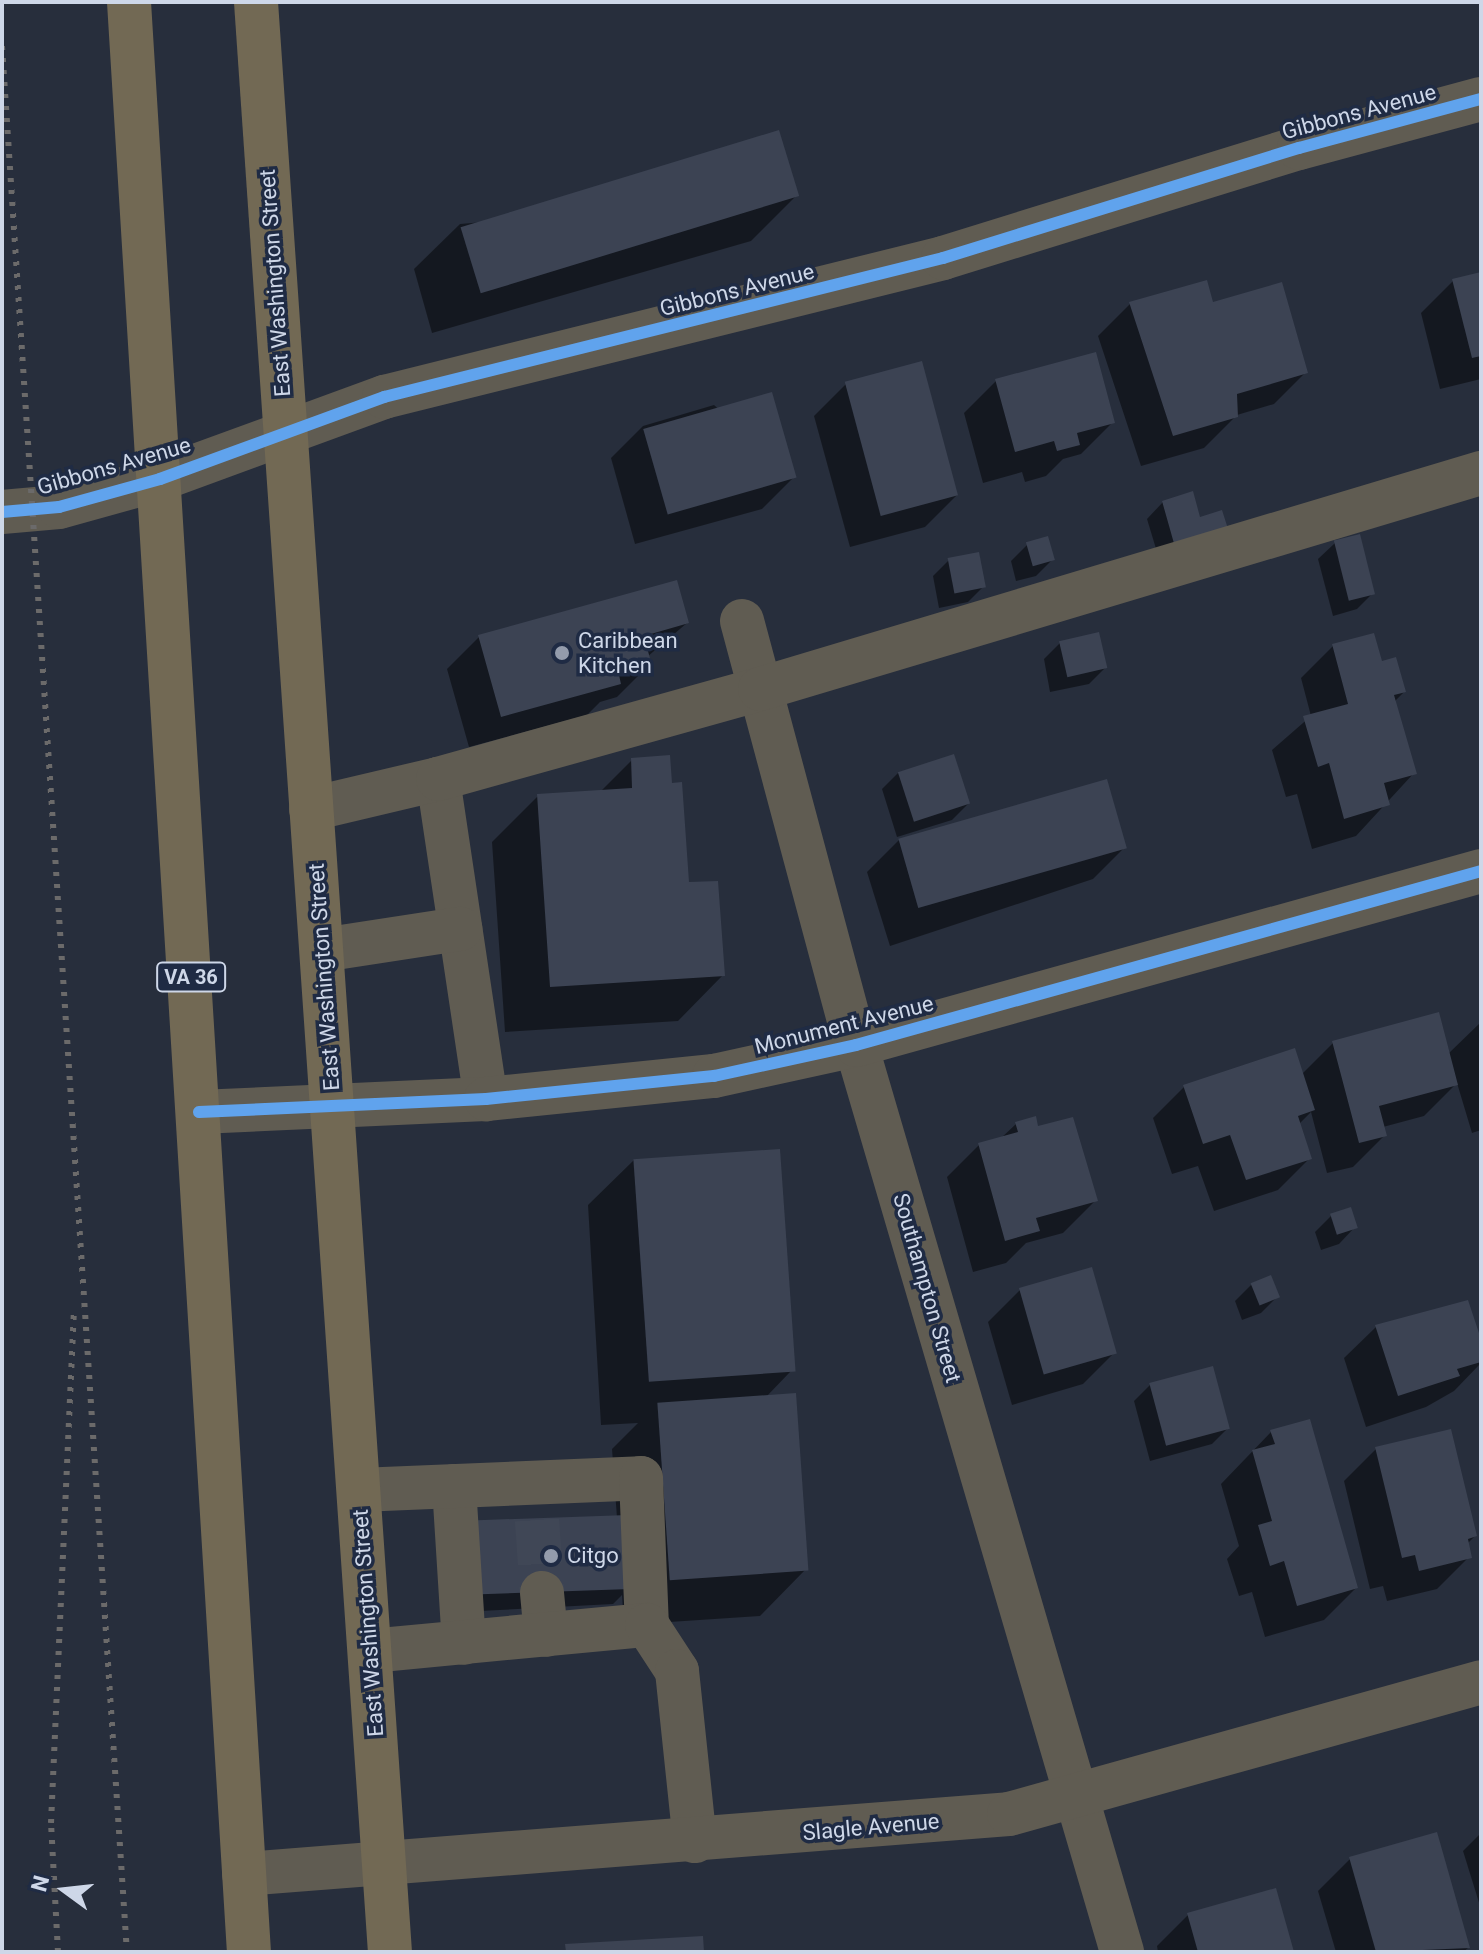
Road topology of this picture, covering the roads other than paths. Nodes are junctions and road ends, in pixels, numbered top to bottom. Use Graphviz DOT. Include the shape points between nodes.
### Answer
graph roads {
  1 [pos="129,2"];
  2 [pos="256,2"];
  3 [pos="1481,99"];
  4 [pos="285,432"];
  5 [pos="1481,473"];
  6 [pos="160,479"];
  7 [pos="2,512"];
  8 [pos="742,621"];
  9 [pos="760,689"];
  10 [pos="438,779"];
  11 [pos="311,809"];
  12 [pos="1481,871"];
  13 [pos="460,929"];
  14 [pos="322,950"];
  15 [pos="856,1045"];
  16 [pos="486,1099"];
  17 [pos="333,1107"];
  18 [pos="199,1112"];
  19 [pos="454,1486"];
  20 [pos="359,1490"];
  21 [pos="647,1625"];
  22 [pos="464,1643"];
  23 [pos="370,1651"];
  24 [pos="1481,1682"];
  25 [pos="1077,1799"];
  26 [pos="695,1841"];
  27 [pos="384,1864"];
  28 [pos="244,1874"];
  29 [pos="249,1952"];
  30 [pos="390,1952"];
  31 [pos="1122,1952"];
  1 -- 6 [label="highway, VA 36"];
  2 -- 4 [label="highway, East Washington Street"];
  3 -- 4 [label="street, Gibbons Avenue" via="1299,148 943,258 384,397"];
  4 -- 6 [label="street, Gibbons Avenue"];
  4 -- 11 [label="highway, East Washington Street"];
  5 -- 9 [label="street"];
  6 -- 7 [label="street, Gibbons Avenue" via="59,507"];
  6 -- 18 [label="highway, VA 36"];
  8 -- 9 [label="street, Southampton Street"];
  9 -- 10 [label="street"];
  9 -- 15 [label="street, Southampton Street"];
  10 -- 11 [label="street"];
  10 -- 13 [label="street"];
  11 -- 14 [label="highway, East Washington Street"];
  12 -- 15 [label="street, Monument Avenue"];
  13 -- 14 [label="street"];
  13 -- 16 [label="street"];
  14 -- 17 [label="highway, East Washington Street"];
  15 -- 16 [label="street, Monument Avenue" via="714,1076"];
  15 -- 25 [label="street, Southampton Street"];
  16 -- 17 [label="street, Monument Avenue"];
  17 -- 18 [label="street, Monument Avenue"];
  17 -- 20 [label="highway, East Washington Street"];
  18 -- 28 [label="highway, VA 36"];
  19 -- 20 [label="street"];
  19 -- 21 [label="street" via="536,1502 641,1478"];
  19 -- 22 [label="street"];
  20 -- 23 [label="highway, East Washington Street"];
  21 -- 22 [label="street" via="544,1614"];
  21 -- 26 [label="street" via="677,1671"];
  22 -- 23 [label="street"];
  23 -- 27 [label="highway, East Washington Street"];
  24 -- 25 [label="street, Slagle Avenue"];
  25 -- 26 [label="street, Slagle Avenue" via="937,1822"];
  25 -- 31 [label="street, Southampton Street"];
  26 -- 27 [label="street, Slagle Avenue"];
  27 -- 28 [label="street, Slagle Avenue"];
  27 -- 30 [label="highway, East Washington Street"];
  28 -- 29 [label="highway, VA 36"];
}
